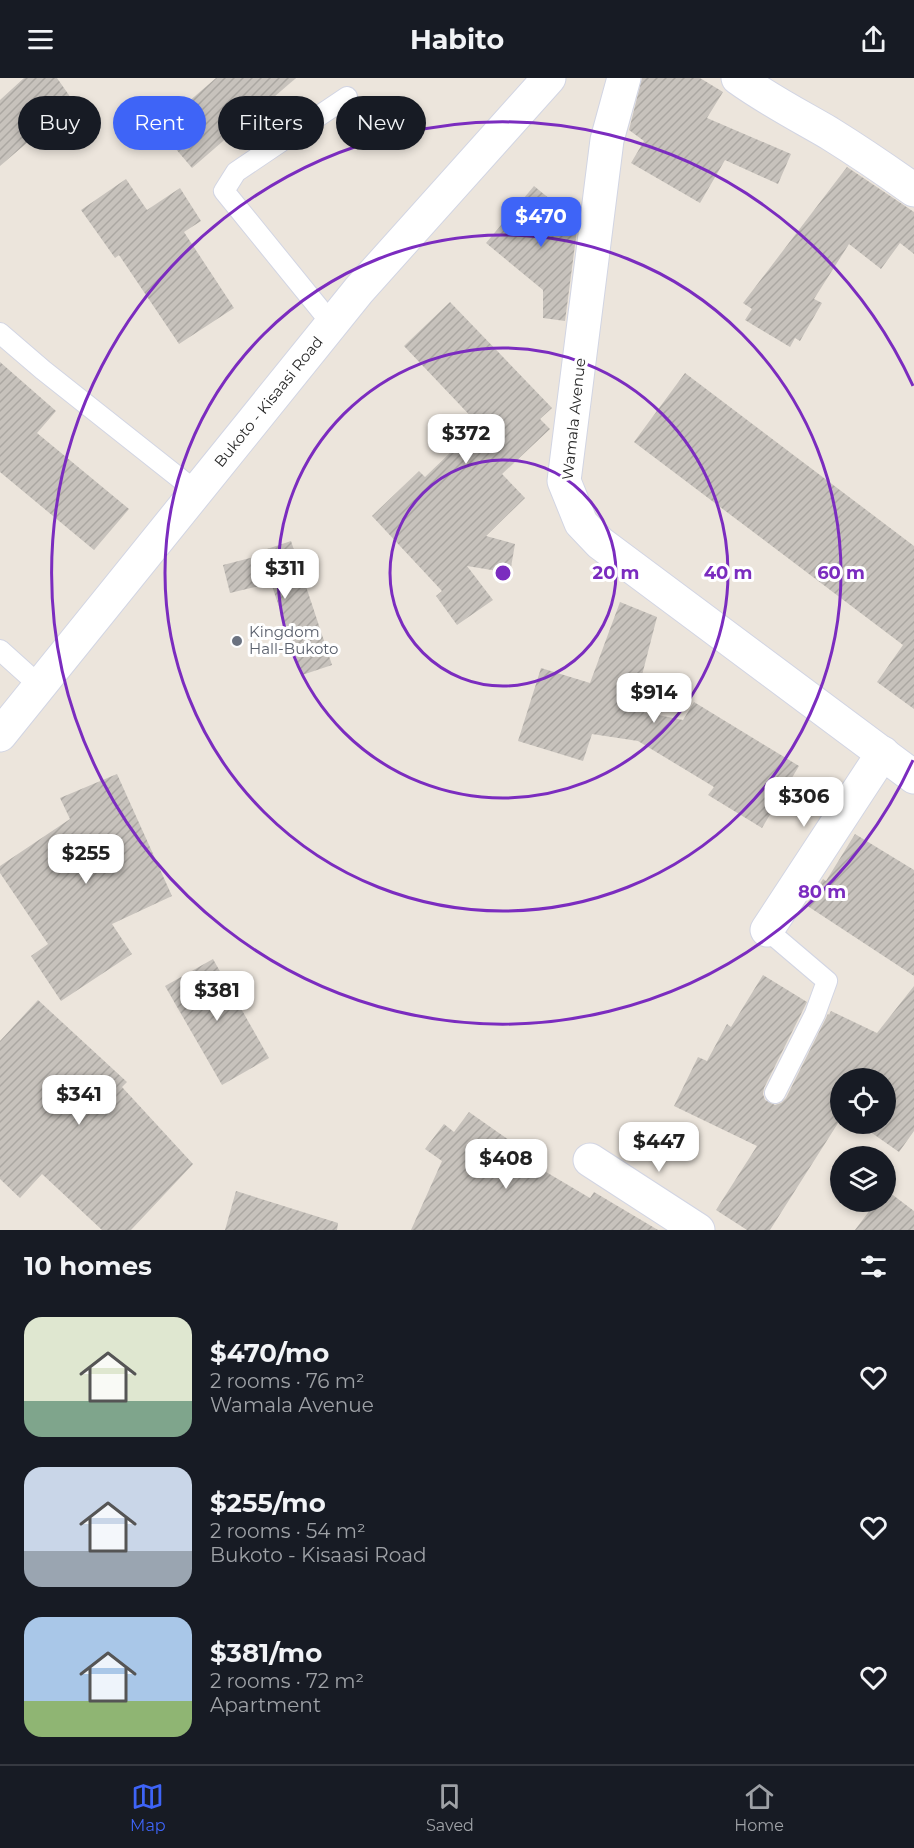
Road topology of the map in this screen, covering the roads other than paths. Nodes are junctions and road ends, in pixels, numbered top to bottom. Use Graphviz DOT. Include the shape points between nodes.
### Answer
graph roads {
  1 [pos="549,78"];
  2 [pos="624,78"];
  3 [pos="738,78"];
  4 [pos="336,104"];
  5 [pos="914,190"];
  6 [pos="332,324"];
  7 [pos="0,333"];
  8 [pos="197,492"];
  9 [pos="0,650"];
  10 [pos="40,686"];
  11 [pos="0,735"];
  12 [pos="883,753"];
  13 [pos="914,777"];
  14 [pos="767,930"];
  15 [pos="775,1093"];
  16 [pos="590,1160"];
  17 [pos="683,1226"];
  1 -- 6 [label="street, Bukoto - Kisaasi Road"];
  2 -- 12 [label="street, Wamala Avenue" via="608,140 564,481 581,523 600,543"];
  3 -- 5 [label="street"];
  4 -- 6 [label="lane" via="236,171 224,191"];
  6 -- 8 [label="street, Bukoto - Kisaasi Road"];
  7 -- 8 [label="lane"];
  8 -- 10 [label="street, Bukoto - Kisaasi Road"];
  9 -- 10 [label="lane"];
  10 -- 11 [label="street, Bukoto - Kisaasi Road"];
  12 -- 13 [label="street, Wamala Avenue"];
  12 -- 14 [label="street"];
  14 -- 15 [label="lane" via="827,981 815,1014"];
  16 -- 17 [label="street"];
}
